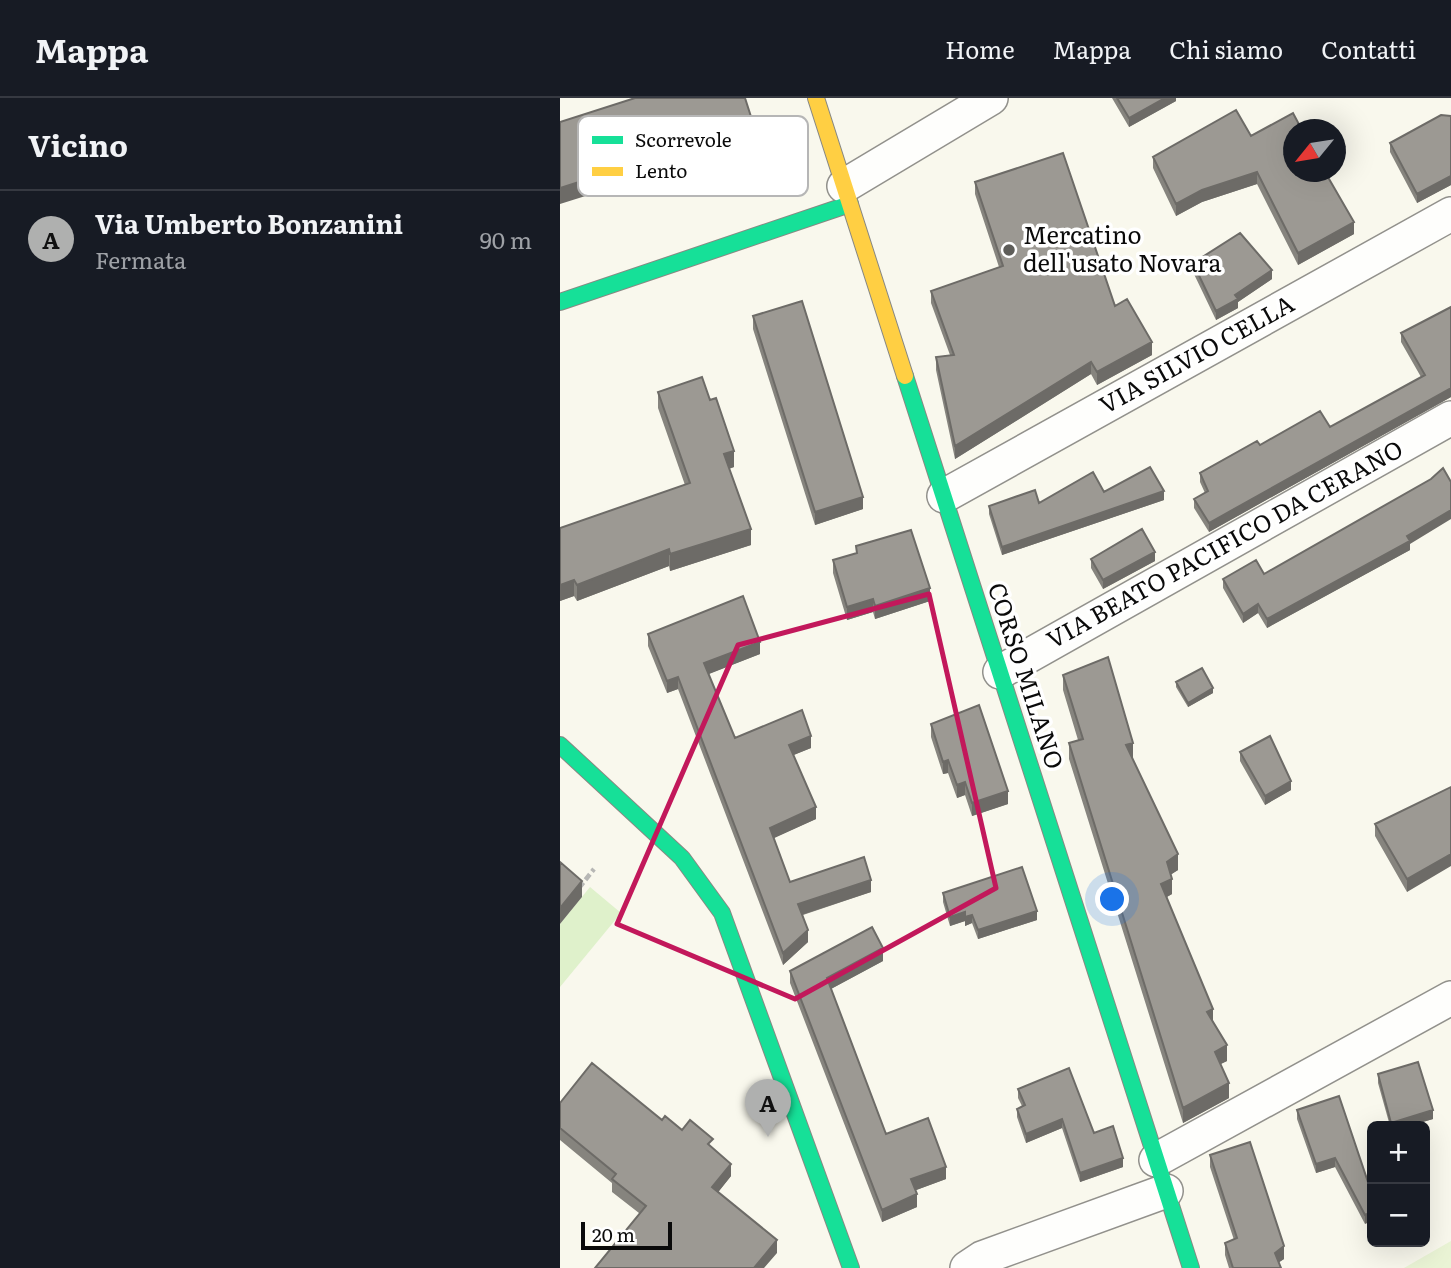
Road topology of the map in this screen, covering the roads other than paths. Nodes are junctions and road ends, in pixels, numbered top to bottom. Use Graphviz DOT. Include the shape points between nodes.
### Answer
graph roads {
  1 [pos="816,98"];
  2 [pos="991,98"];
  3 [pos="847,195"];
  4 [pos="1451,214"];
  5 [pos="560,302"];
  6 [pos="1451,418"];
  7 [pos="943,496"];
  8 [pos="1000,672"];
  9 [pos="560,745"];
  10 [pos="1451,998"];
  11 [pos="1161,1175"];
  12 [pos="850,1268"];
  13 [pos="967,1268"];
  14 [pos="1191,1268"];
  1 -- 3 [label="main road, CORSO MILANO"];
  2 -- 3 [label="street"];
  3 -- 5 [label="main road"];
  3 -- 7 [label="main road, CORSO MILANO"];
  4 -- 7 [label="street, VIA SILVIO CELLA"];
  6 -- 8 [label="street, VIA BEATO PACIFICO DA CERANO"];
  7 -- 8 [label="main road, CORSO MILANO"];
  8 -- 11 [label="main road, CORSO MILANO"];
  9 -- 12 [label="main road" via="682,858 722,913"];
  10 -- 11 [label="street"];
  11 -- 13 [label="street"];
  11 -- 14 [label="main road, CORSO MILANO"];
}
